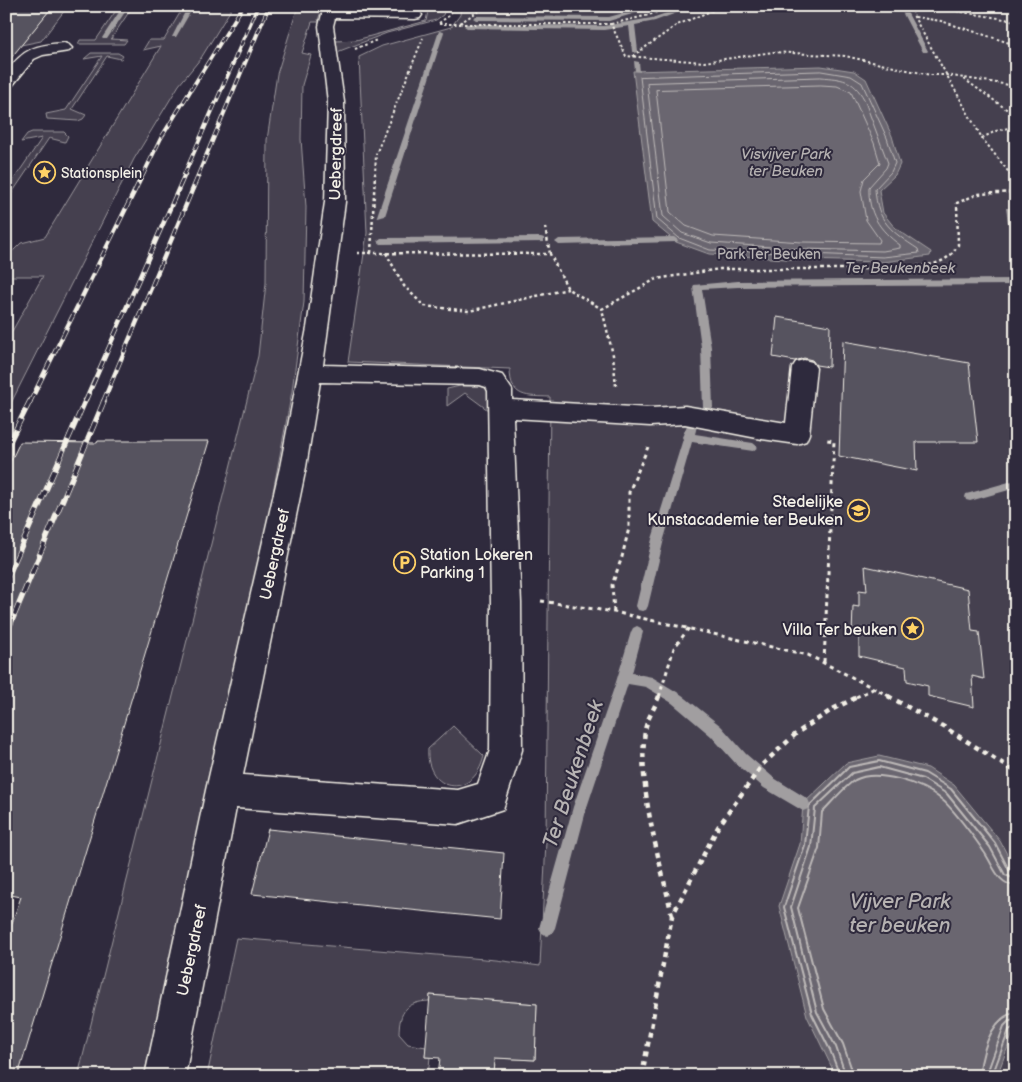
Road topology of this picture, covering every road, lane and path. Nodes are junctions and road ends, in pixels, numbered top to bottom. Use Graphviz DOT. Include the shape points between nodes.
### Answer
graph roads {
  1 [pos="486,6"];
  2 [pos="674,6"];
  3 [pos="723,6"];
  4 [pos="871,6"];
  5 [pos="900,6"];
  6 [pos="911,6"];
  7 [pos="927,6"];
  8 [pos="329,15"];
  9 [pos="415,15"];
  10 [pos="914,17"];
  11 [pos="1016,22"];
  12 [pos="460,23"];
  13 [pos="436,24"];
  14 [pos="611,24"];
  15 [pos="426,33"];
  16 [pos="1016,45"];
  17 [pos="64,48"];
  18 [pos="633,56"];
  19 [pos="945,74"];
  20 [pos="961,77"];
  21 [pos="6,84"];
  22 [pos="1016,86"];
  23 [pos="1016,116"];
  24 [pos="1016,126"];
  25 [pos="982,138"];
  26 [pos="1016,181"];
  27 [pos="1016,192"];
  28 [pos="545,227"];
  29 [pos="371,253"];
  30 [pos="386,253"];
  31 [pos="327,254"];
  32 [pos="550,254"];
  33 [pos="568,289"];
  34 [pos="602,309"];
  35 [pos="804,368"];
  36 [pos="310,373"];
  37 [pos="502,408"];
  38 [pos="620,416"];
  39 [pos="650,417"];
  40 [pos="833,468"];
  41 [pos="506,603"];
  42 [pos="614,612"];
  43 [pos="689,628"];
  44 [pos="824,662"];
  45 [pos="873,689"];
  46 [pos="1016,772"];
  47 [pos="223,790"];
  48 [pos="672,916"];
  49 [pos="165,1076"];
  50 [pos="642,1076"];
  1 -- 12 [label="path"];
  2 -- 14 [label="path"];
  3 -- 18 [label="path" via="677,25"];
  4 -- 5 [label="path" via="890,9"];
  6 -- 10 [label="path"];
  7 -- 11 [label="path"];
  8 -- 9 [label="street"];
  8 -- 31 [label="street, Uebergdreef" via="336,102 335,202"];
  10 -- 16 [label="path" via="941,21"];
  10 -- 19 [label="path"];
  12 -- 13 [label="path"];
  12 -- 14 [label="path"];
  14 -- 18 [label="path" via="626,56"];
  15 -- 29 [label="path" via="376,154"];
  17 -- 21 [label="street" via="38,50 29,55"];
  18 -- 19 [label="path" via="704,62 773,52 845,56 930,75"];
  19 -- 20 [label="path"];
  19 -- 25 [label="path"];
  20 -- 22 [label="path"];
  20 -- 23 [label="path"];
  24 -- 25 [label="path"];
  25 -- 26 [label="path"];
  27 -- 34 [label="path" via="977,193 957,203 958,245 949,257 934,264 893,269 720,269 656,279"];
  28 -- 32 [label="path"];
  29 -- 30 [label="path"];
  29 -- 31 [label="path"];
  30 -- 32 [label="path"];
  30 -- 33 [label="path" via="404,286 424,306 469,311"];
  31 -- 36 [label="street, Uebergdreef"];
  32 -- 33 [label="path"];
  33 -- 34 [label="path"];
  34 -- 38 [label="path" via="613,355"];
  35 -- 39 [label="street" via="797,434 685,415"];
  36 -- 37 [label="street" via="480,377 494,381 500,390"];
  36 -- 47 [label="street, Uebergdreef" via="293,467"];
  37 -- 38 [label="street"];
  37 -- 41 [label="street"];
  38 -- 39 [label="street"];
  39 -- 42 [label="path" via="650,444 638,465 629,492 629,528 612,585"];
  40 -- 44 [label="path"];
  41 -- 42 [label="path" via="548,601"];
  41 -- 47 [label="street" via="506,750 491,797 458,807"];
  42 -- 43 [label="path"];
  43 -- 44 [label="path" via="808,654"];
  43 -- 48 [label="path" via="674,648 655,709 645,729 643,764 650,818"];
  44 -- 45 [label="path"];
  45 -- 46 [label="path" via="944,727"];
  45 -- 48 [label="path" via="833,709 798,732 763,764 718,827"];
  47 -- 49 [label="street, Uebergdreef"];
  48 -- 50 [label="path"];
}
